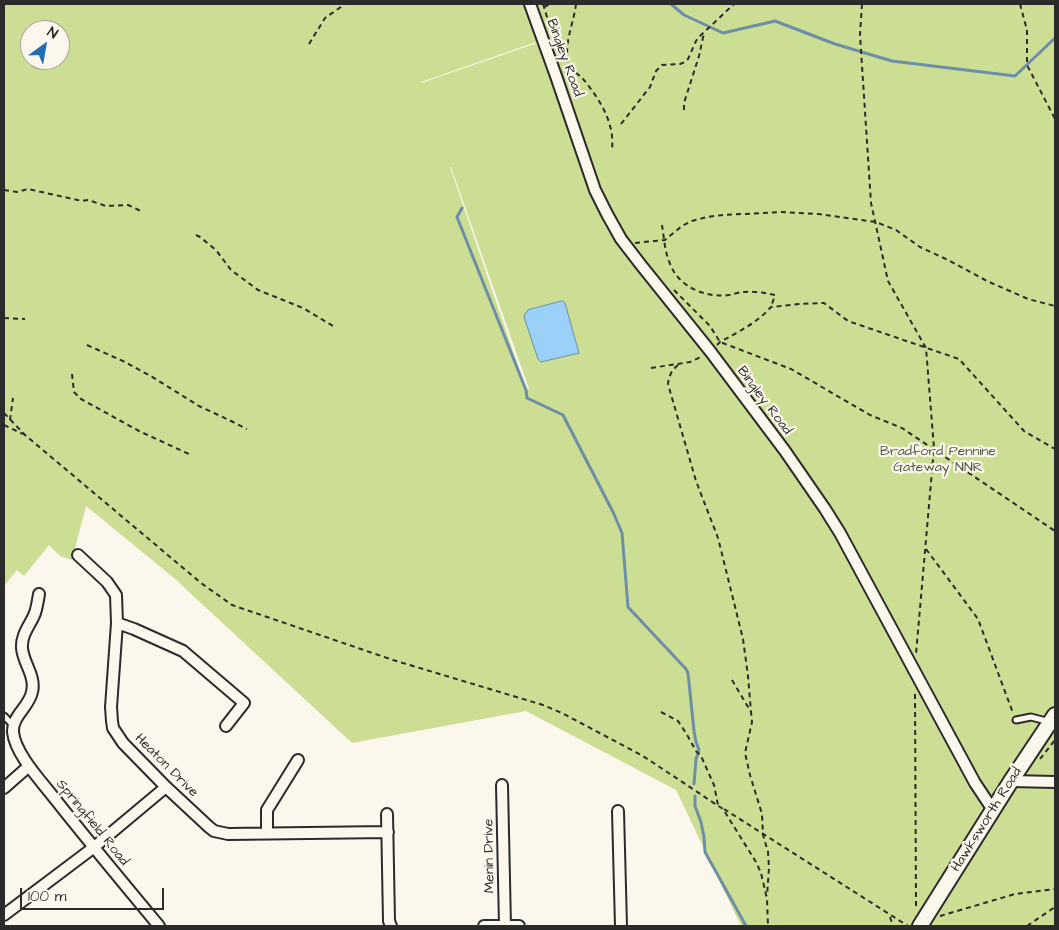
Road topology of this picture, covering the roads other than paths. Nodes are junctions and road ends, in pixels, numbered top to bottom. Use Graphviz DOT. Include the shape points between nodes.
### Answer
graph roads {
  1 [pos="530,4"];
  2 [pos="78,555"];
  3 [pos="39,594"];
  4 [pos="116,623"];
  5 [pos="4,716"];
  6 [pos="1053,718"];
  7 [pos="1016,720"];
  8 [pos="226,726"];
  9 [pos="13,729"];
  10 [pos="298,760"];
  11 [pos="29,766"];
  12 [pos="1011,781"];
  13 [pos="1055,782"];
  14 [pos="502,785"];
  15 [pos="166,787"];
  16 [pos="4,788"];
  17 [pos="618,810"];
  18 [pos="993,810"];
  19 [pos="387,814"];
  20 [pos="388,832"];
  21 [pos="267,833"];
  22 [pos="93,848"];
  23 [pos="4,915"];
  24 [pos="920,921"];
  25 [pos="159,926"];
  26 [pos="391,926"];
  27 [pos="484,926"];
  28 [pos="505,926"];
  29 [pos="519,926"];
  30 [pos="621,926"];
  1 -- 18 [label="street, Bingley Road" via="595,190 607,214 641,265 710,351 825,508"];
  2 -- 4 [label="street, Heaton Drive" via="116,595"];
  3 -- 9 [label="street" via="35,613 22,641 32,693"];
  4 -- 8 [label="street" via="183,651 244,703"];
  4 -- 15 [label="street, Heaton Drive" via="111,707 114,728 123,743"];
  5 -- 9 [label="lane"];
  6 -- 7 [label="lane"];
  6 -- 12 [label="street, Hawksworth Road"];
  9 -- 11 [label="street, Springfield Road" via="17,748"];
  10 -- 21 [label="street" via="267,810"];
  11 -- 16 [label="street"];
  11 -- 22 [label="street, Springfield Road"];
  12 -- 13 [label="street"];
  12 -- 18 [label="street, Hawksworth Road"];
  14 -- 28 [label="street, Menin Drive"];
  15 -- 21 [label="street, Heaton Drive" via="214,831"];
  15 -- 22 [label="street"];
  17 -- 30 [label="street"];
  18 -- 24 [label="street, Hawksworth Road"];
  19 -- 20 [label="street"];
  20 -- 21 [label="street, Heaton Drive"];
  20 -- 26 [label="street"];
  22 -- 23 [label="street"];
  22 -- 25 [label="street, Springfield Road"];
  27 -- 28 [label="street"];
  28 -- 29 [label="street"];
}
